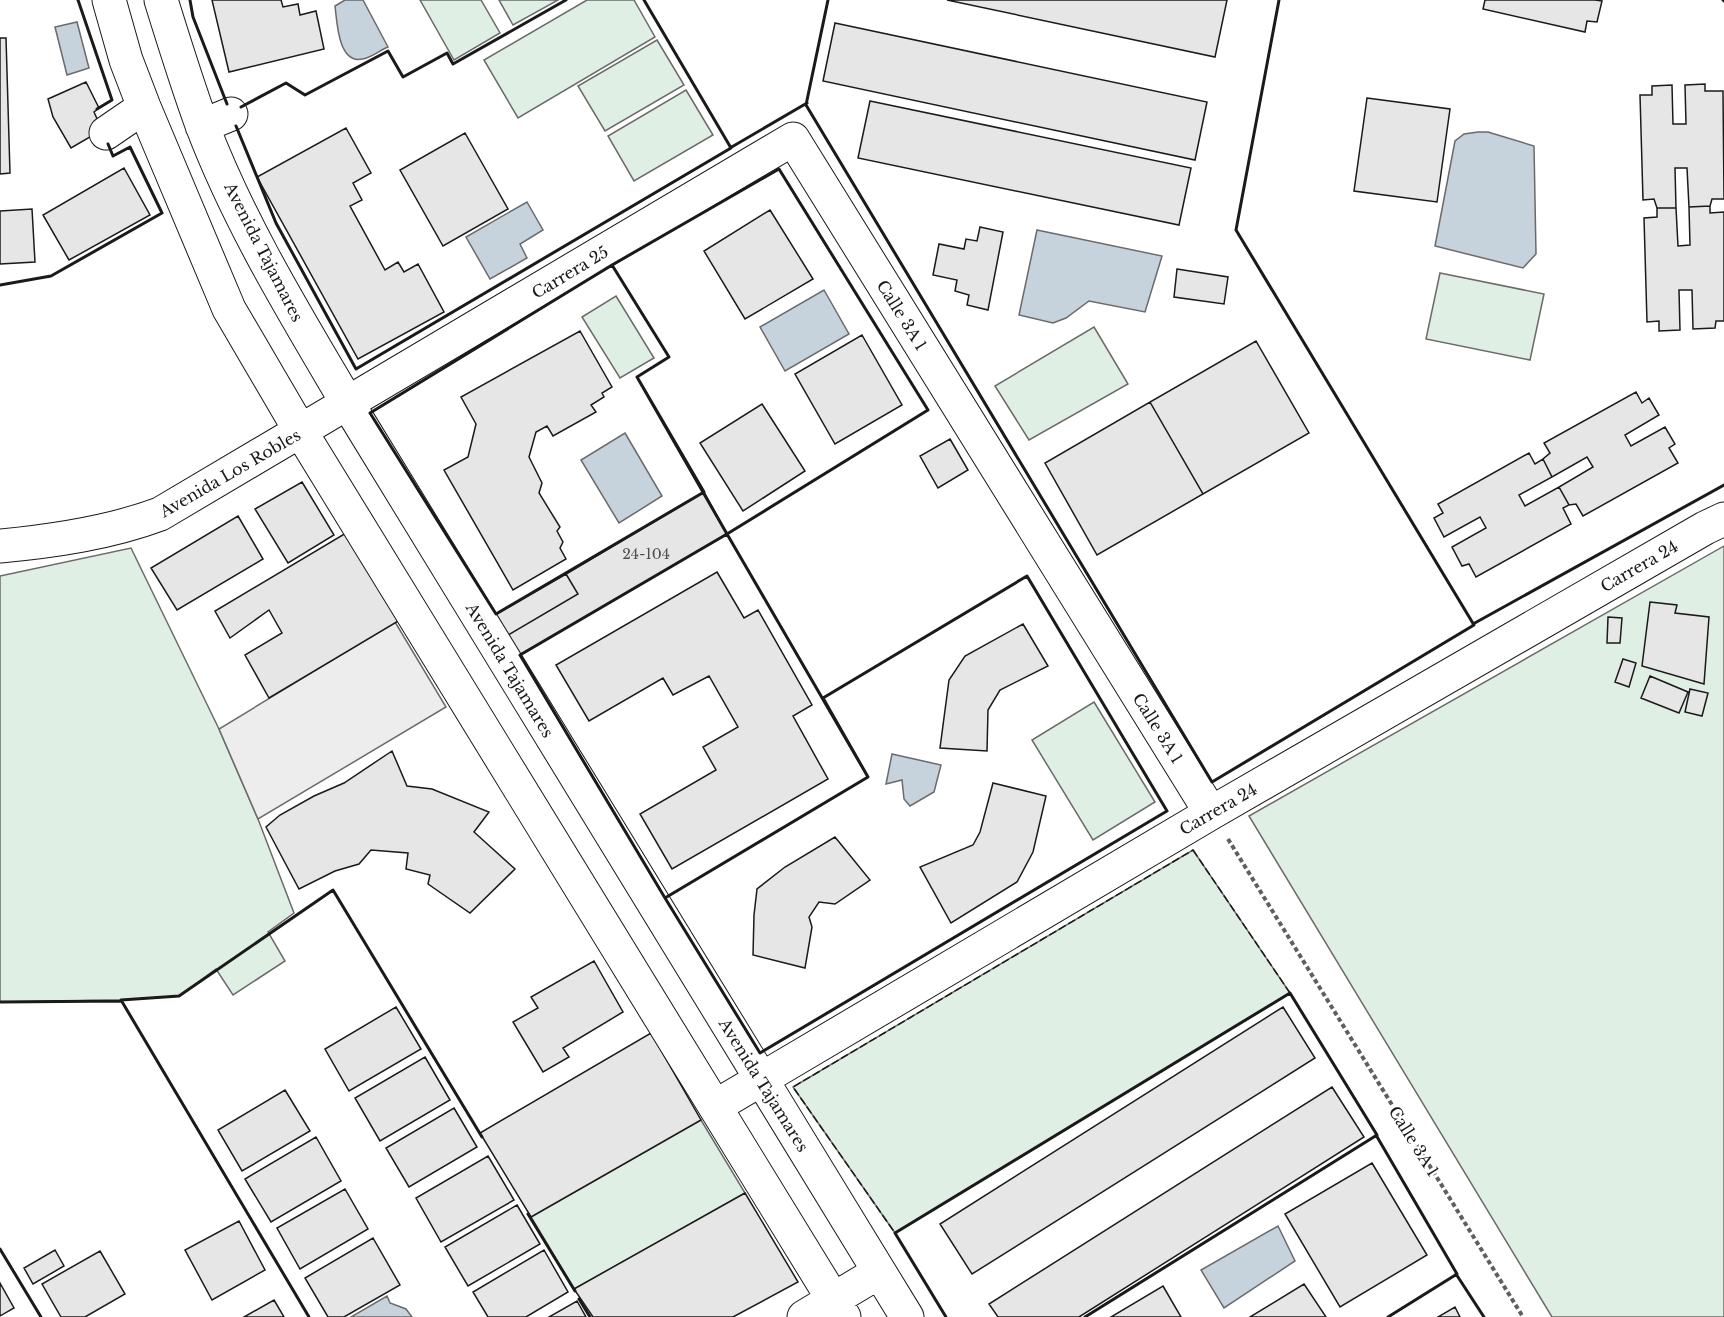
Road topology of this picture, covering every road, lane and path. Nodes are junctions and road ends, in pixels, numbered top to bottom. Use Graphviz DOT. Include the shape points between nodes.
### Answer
graph roads {
  1 [pos="109,0"];
  2 [pos="160,0"];
  3 [pos="144,107"];
  4 [pos="105,133"];
  5 [pos="793,139"];
  6 [pos="348,404"];
  7 [pos="301,432"];
  8 [pos="1724,519"];
  9 [pos="0,546"];
  10 [pos="1211,813"];
  11 [pos="760,1079"];
  12 [pos="716,1106"];
  13 [pos="879,1272"];
  14 [pos="839,1309"];
  15 [pos="804,1317"];
  16 [pos="907,1317"];
  17 [pos="1523,1317"];
  1 -- 3 [label="street"];
  2 -- 6 [label="street, Avenida Tajamares" via="217,120 239,208"];
  3 -- 4 [label="street"];
  3 -- 7 [label="street" via="229,309"];
  5 -- 6 [label="street, Carrera 25"];
  5 -- 10 [label="street, Calle 3A 1"];
  6 -- 7 [label="street, Avenida Los Robles"];
  6 -- 11 [label="street, Avenida Tajamares"];
  7 -- 9 [label="street, Avenida Los Robles" via="150,518 52,541"];
  7 -- 12 [label="street"];
  8 -- 10 [label="street, Carrera 24"];
  10 -- 11 [label="street, Carrera 24"];
  10 -- 17 [label="path, Calle 3A 1"];
  11 -- 12 [label="street, Carrera 24"];
  11 -- 13 [label="street, Avenida Tajamares"];
  12 -- 14 [label="street"];
  13 -- 14 [label="street"];
  13 -- 16 [label="street, Avenida Tajamares"];
  14 -- 15 [label="street"];
}
